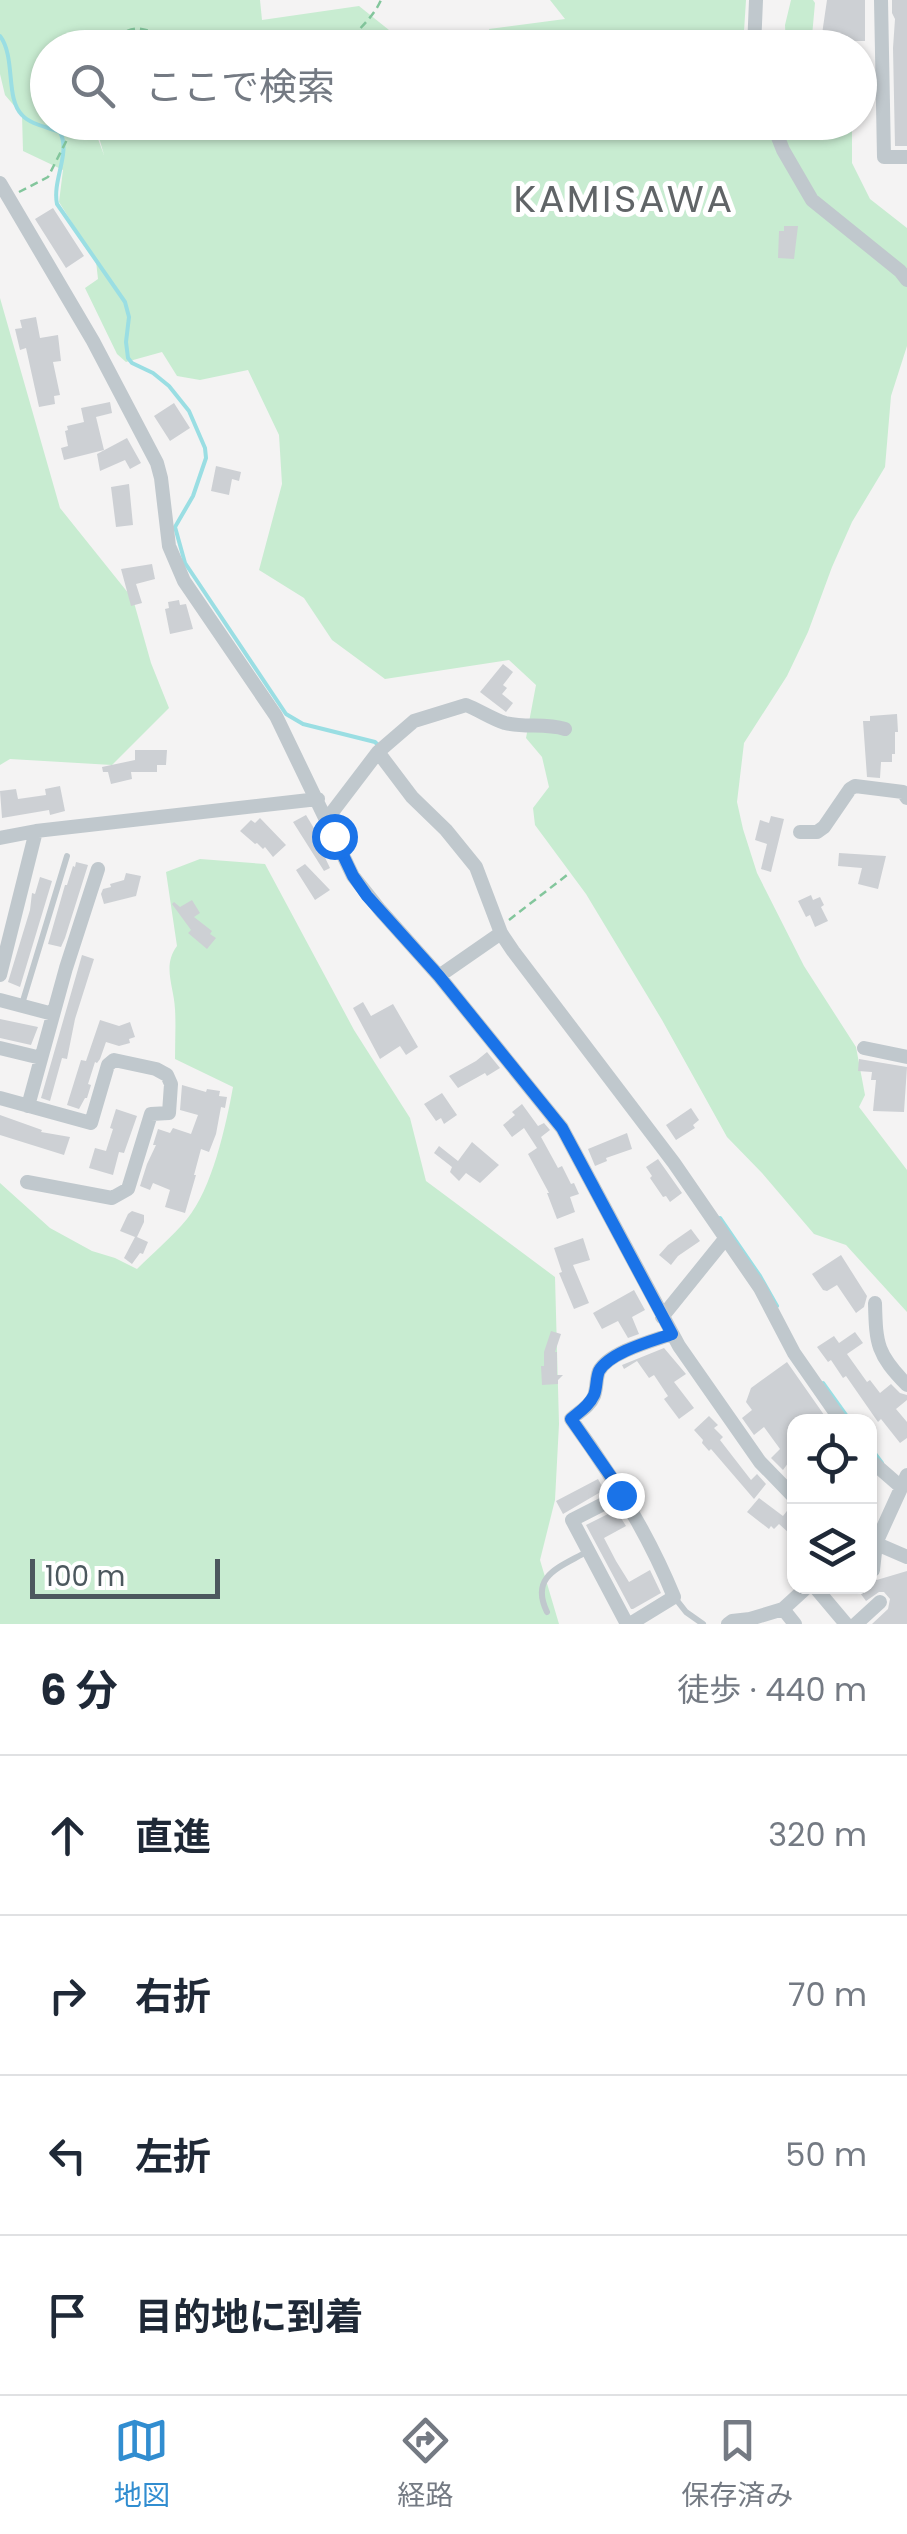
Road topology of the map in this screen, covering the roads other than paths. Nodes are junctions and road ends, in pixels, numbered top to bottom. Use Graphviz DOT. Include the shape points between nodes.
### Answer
graph roads {
  1 [pos="756,0"];
  2 [pos="881,0"];
  3 [pos="755,30"];
  4 [pos="778,140"];
  5 [pos="907,157"];
  6 [pos="0,184"];
  7 [pos="907,280"];
  8 [pos="565,729"];
  9 [pos="378,752"];
  10 [pos="907,798"];
  11 [pos="318,799"];
  12 [pos="327,819"];
  13 [pos="36,831"];
  14 [pos="800,832"];
  15 [pos="0,838"];
  16 [pos="67,856"];
  17 [pos="98,869"];
  18 [pos="6,917"];
  19 [pos="500,928"];
  20 [pos="0,975"];
  21 [pos="439,976"];
  22 [pos="0,1000"];
  23 [pos="22,1006"];
  24 [pos="53,1014"];
  25 [pos="0,1048"];
  26 [pos="864,1048"];
  27 [pos="907,1057"];
  28 [pos="41,1058"];
  29 [pos="0,1098"];
  30 [pos="28,1106"];
  31 [pos="27,1182"];
  32 [pos="726,1239"];
  33 [pos="875,1302"];
  34 [pos="662,1317"];
  35 [pos="672,1334"];
  36 [pos="907,1386"];
  37 [pos="836,1414"];
  38 [pos="877,1464"];
  39 [pos="904,1481"];
  40 [pos="787,1490"];
  41 [pos="621,1495"];
  42 [pos="877,1534"];
  43 [pos="877,1544"];
  44 [pos="588,1551"];
  45 [pos="907,1557"];
  46 [pos="799,1594"];
  47 [pos="820,1594"];
  48 [pos="674,1597"];
  49 [pos="880,1602"];
  50 [pos="783,1609"];
  51 [pos="547,1612"];
  52 [pos="629,1624"];
  53 [pos="703,1624"];
  54 [pos="728,1624"];
  55 [pos="795,1624"];
  56 [pos="846,1624"];
  57 [pos="856,1624"];
  1 -- 3 [label="street"];
  2 -- 5 [label="street" via="884,157"];
  4 -- 7 [label="street" via="812,200"];
  6 -- 11 [label="street" via="157,463 169,546 184,580 276,716"];
  8 -- 9 [label="street" via="503,722 466,705 414,721"];
  9 -- 12 [label="street"];
  9 -- 19 [label="street" via="476,866"];
  10 -- 14 [label="street" via="855,786 824,827"];
  11 -- 12 [label="street"];
  11 -- 13 [label="street"];
  12 -- 21 [label="street" via="367,896"];
  13 -- 15 [label="street"];
  13 -- 18 [label="street"];
  16 -- 23 [label="lane"];
  17 -- 24 [label="street"];
  18 -- 20 [label="street"];
  19 -- 21 [label="street"];
  19 -- 32 [label="street"];
  21 -- 34 [label="street" via="562,1128"];
  22 -- 23 [label="street"];
  23 -- 24 [label="street"];
  24 -- 28 [label="street"];
  25 -- 28 [label="street"];
  26 -- 27 [label="street"];
  28 -- 30 [label="street"];
  29 -- 30 [label="street"];
  30 -- 31 [label="street" via="91,1123 114,1060 156,1069 170,1084 169,1113 151,1114 128,1189 112,1198"];
  32 -- 34 [label="street"];
  32 -- 37 [label="street"];
  33 -- 36 [label="street" via="880,1351"];
  34 -- 35 [label="street"];
  35 -- 40 [label="street" via="760,1462"];
  35 -- 41 [label="street" via="603,1367 589,1404 571,1419"];
  38 -- 39 [label="street"];
  39 -- 42 [label="street"];
  41 -- 44 [label="street" via="572,1520"];
  41 -- 48 [label="street"];
  43 -- 45 [label="street"];
  44 -- 51 [label="lane" via="547,1576 540,1591"];
  44 -- 52 [label="street"];
  46 -- 50 [label="street"];
  47 -- 56 [label="street"];
  48 -- 52 [label="street"];
  48 -- 53 [label="lane"];
  49 -- 57 [label="street"];
  50 -- 54 [label="street"];
  50 -- 55 [label="street"];
}
